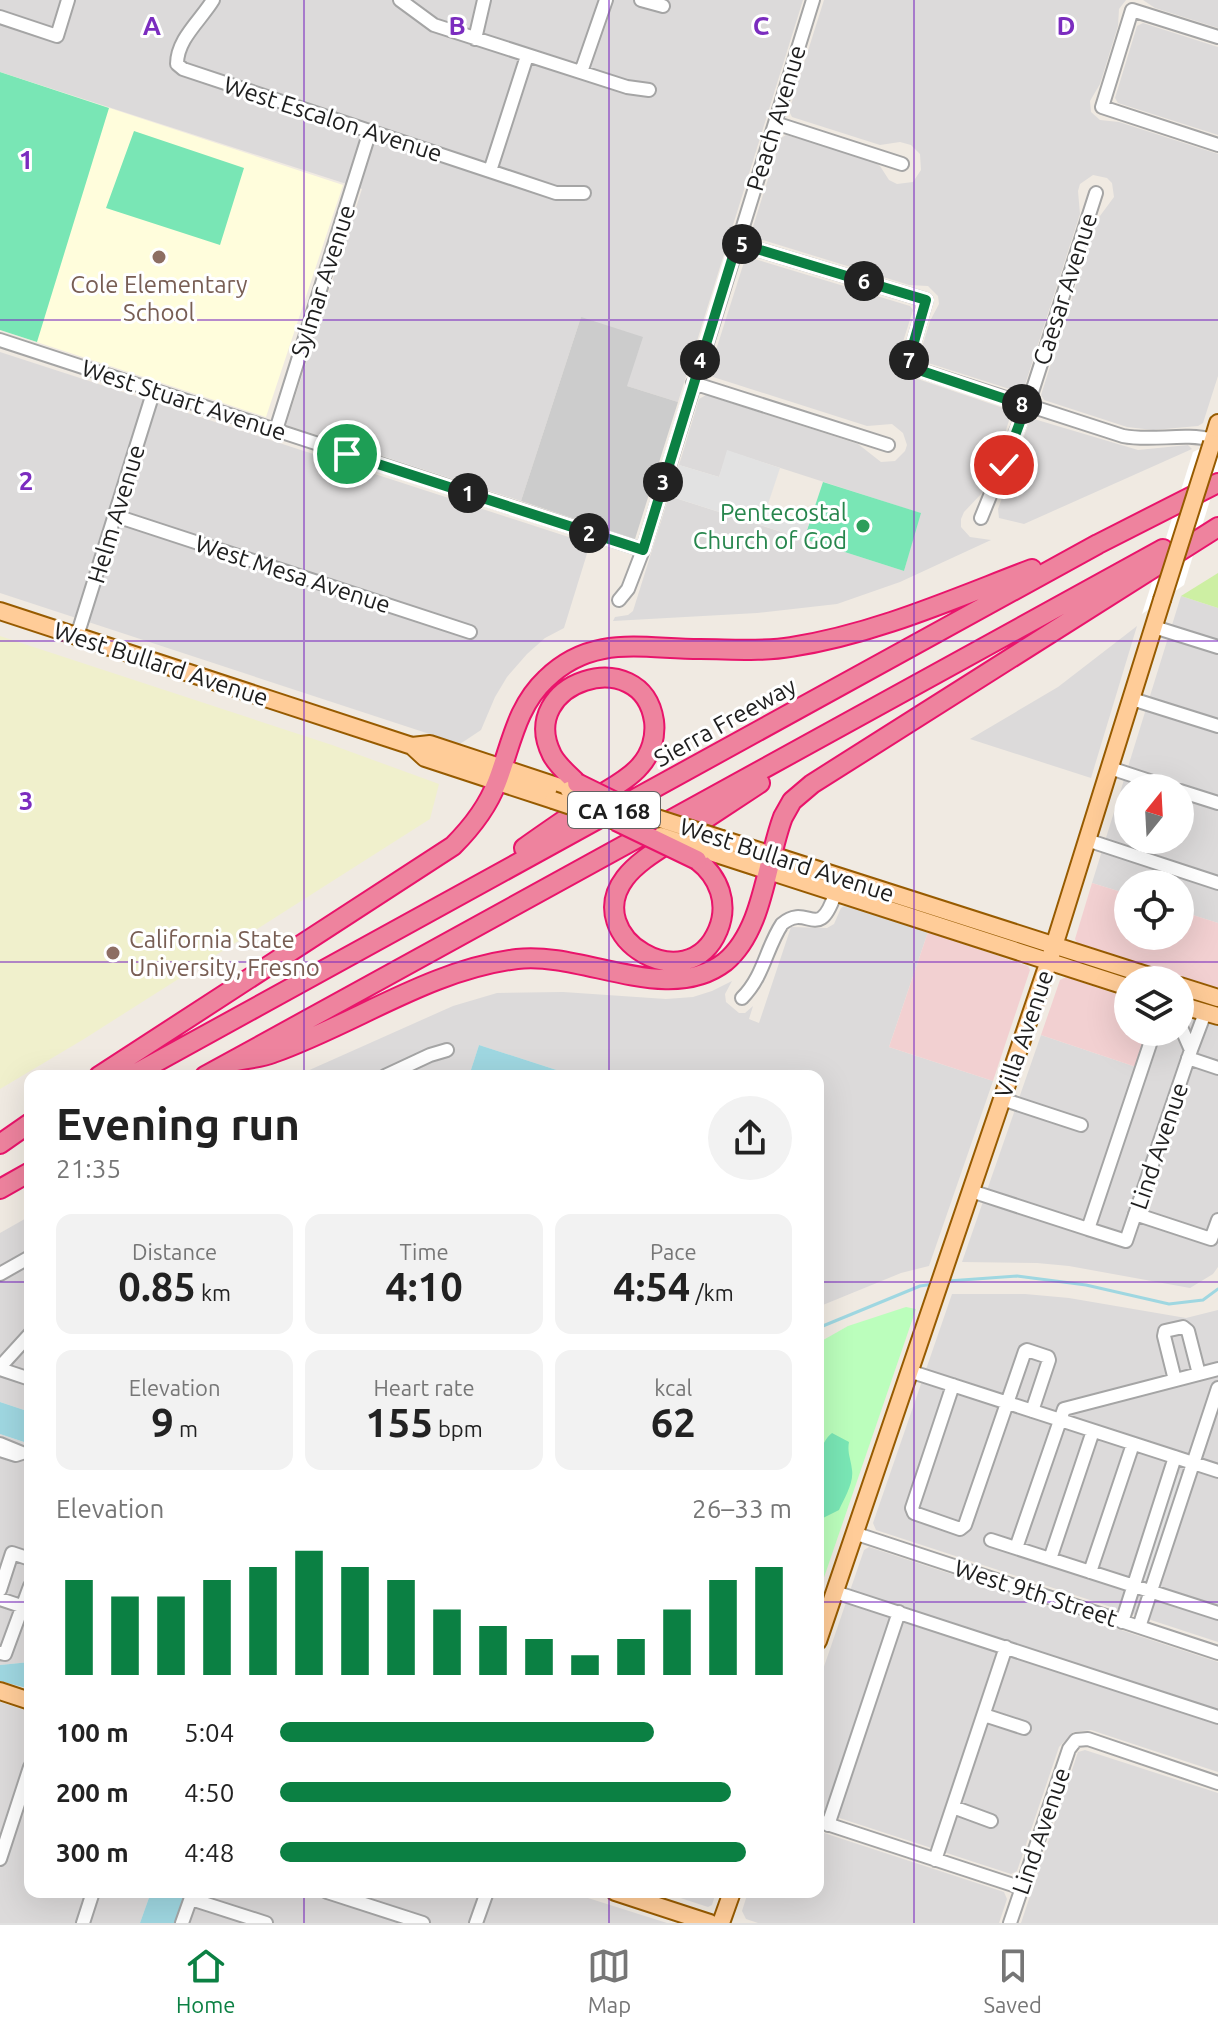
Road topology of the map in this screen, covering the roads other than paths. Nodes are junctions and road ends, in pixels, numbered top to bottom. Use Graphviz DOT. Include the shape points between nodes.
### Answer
graph roads {
  1 [pos="68,0"];
  2 [pos="213,0"];
  3 [pos="400,0"];
  4 [pos="484,0"];
  5 [pos="606,0"];
  6 [pos="641,0"];
  7 [pos="813,0"];
  8 [pos="663,6"];
  9 [pos="0,17"];
  10 [pos="1218,37"];
  11 [pos="475,39"];
  12 [pos="527,56"];
  13 [pos="581,72"];
  14 [pos="649,90"];
  15 [pos="775,123"];
  16 [pos="370,131"];
  17 [pos="1218,145"];
  18 [pos="902,164"];
  19 [pos="490,171"];
  20 [pos="584,193"];
  21 [pos="1096,193"];
  22 [pos="737,243"];
  23 [pos="1,344"];
  24 [pos="693,383"];
  25 [pos="154,390"];
  26 [pos="1026,406"];
  27 [pos="1218,423"];
  28 [pos="276,430"];
  29 [pos="1212,442"];
  30 [pos="888,445"];
  31 [pos="1218,483"];
  32 [pos="116,516"];
  33 [pos="981,518"];
  34 [pos="1218,519"];
  35 [pos="1218,527"];
  36 [pos="1098,544"];
  37 [pos="643,550"];
  38 [pos="619,600"];
  39 [pos="0,611"];
  40 [pos="1154,627"];
  41 [pos="470,632"];
  42 [pos="77,636"];
  43 [pos="1218,647"];
  44 [pos="1132,699"];
  45 [pos="855,719"];
  46 [pos="1218,726"];
  47 [pos="1110,768"];
  48 [pos="1128,774"];
  49 [pos="499,776"];
  50 [pos="573,786"];
  51 [pos="1194,795"];
  52 [pos="1218,803"];
  53 [pos="632,810"];
  54 [pos="616,821"];
  55 [pos="1087,840"];
  56 [pos="700,855"];
  57 [pos="770,863"];
  58 [pos="1218,883"];
  59 [pos="835,894"];
  60 [pos="918,903"];
  61 [pos="423,917"];
  62 [pos="1052,953"];
  63 [pos="1114,968"];
  64 [pos="1114,981"];
  65 [pos="1194,990"];
  66 [pos="742,998"];
  67 [pos="1218,998"];
  68 [pos="1211,1014"];
  69 [pos="1149,1046"];
  70 [pos="1187,1046"];
  71 [pos="447,1050"];
  72 [pos="1190,1054"];
  73 [pos="231,1062"];
  74 [pos="1218,1068"];
  75 [pos="108,1070"];
  76 [pos="142,1070"];
  77 [pos="216,1070"];
  78 [pos="398,1070"];
  79 [pos="1002,1099"];
  80 [pos="1081,1125"];
  81 [pos="24,1127"];
  82 [pos="24,1134"];
  83 [pos="0,1145"];
  84 [pos="24,1175"];
  85 [pos="0,1189"];
  86 [pos="971,1191"];
  87 [pos="1135,1214"];
  88 [pos="1218,1220"];
  89 [pos="1088,1229"];
  90 [pos="24,1260"];
  91 [pos="0,1274"];
  92 [pos="24,1341"];
  93 [pos="0,1368"];
  94 [pos="1218,1369"];
  95 [pos="909,1371"];
  96 [pos="1199,1374"];
  97 [pos="24,1377"];
  98 [pos="1175,1380"];
  99 [pos="953,1385"];
  100 [pos="1218,1388"];
  101 [pos="1007,1403"];
  102 [pos="1032,1411"];
  103 [pos="1060,1420"];
  104 [pos="1093,1431"];
  105 [pos="1133,1444"];
  106 [pos="0,1447"];
  107 [pos="24,1455"];
  108 [pos="1175,1457"];
  109 [pos="1193,1463"];
  110 [pos="1218,1471"];
  111 [pos="854,1533"];
  112 [pos="991,1540"];
  113 [pos="1016,1548"];
  114 [pos="24,1557"];
  115 [pos="1050,1559"];
  116 [pos="1090,1572"];
  117 [pos="1134,1586"];
  118 [pos="0,1591"];
  119 [pos="1150,1591"];
  120 [pos="835,1592"];
  121 [pos="0,1599"];
  122 [pos="24,1603"];
  123 [pos="24,1604"];
  124 [pos="24,1612"];
  125 [pos="899,1612"];
  126 [pos="1218,1613"];
  127 [pos="1122,1622"];
  128 [pos="824,1624"];
  129 [pos="1139,1627"];
  130 [pos="1006,1647"];
  131 [pos="0,1653"];
  132 [pos="1218,1653"];
  133 [pos="0,1691"];
  134 [pos="24,1699"];
  135 [pos="984,1715"];
  136 [pos="1218,1717"];
  137 [pos="1024,1728"];
  138 [pos="1218,1783"];
  139 [pos="24,1785"];
  140 [pos="953,1807"];
  141 [pos="824,1820"];
  142 [pos="991,1821"];
  143 [pos="824,1823"];
  144 [pos="0,1859"];
  145 [pos="935,1860"];
  146 [pos="1022,1888"];
  147 [pos="91,1898"];
  148 [pos="191,1898"];
  149 [pos="200,1898"];
  150 [pos="346,1898"];
  151 [pos="485,1898"];
  152 [pos="633,1898"];
  153 [pos="730,1898"];
  154 [pos="83,1923"];
  155 [pos="182,1923"];
  156 [pos="266,1923"];
  157 [pos="423,1923"];
  158 [pos="476,1923"];
  159 [pos="710,1923"];
  160 [pos="721,1923"];
  161 [pos="1010,1923"];
  1 -- 9 [label="street" via="57,36"];
  2 -- 16 [label="street, West Escalon Avenue" via="183,42 177,64"];
  3 -- 11 [label="street" via="434,25"];
  4 -- 11 [label="street"];
  5 -- 13 [label="street"];
  6 -- 8 [label="street"];
  7 -- 15 [label="street, Peach Avenue"];
  10 -- 17 [label="street" via="1132,10 1102,107"];
  11 -- 12 [label="street"];
  12 -- 13 [label="street"];
  12 -- 19 [label="street"];
  13 -- 14 [label="street"];
  15 -- 18 [label="street"];
  15 -- 22 [label="street, Peach Avenue"];
  16 -- 19 [label="street, West Escalon Avenue"];
  16 -- 28 [label="street, Sylmar Avenue"];
  19 -- 20 [label="street, West Escalon Avenue" via="556,193"];
  21 -- 26 [label="street, Caesar Avenue"];
  22 -- 24 [label="street, Peach Avenue"];
  22 -- 26 [label="street" via="926,300 907,366"];
  23 -- 25 [label="street, West Stuart Avenue"];
  24 -- 30 [label="street"];
  24 -- 37 [label="street, Peach Avenue"];
  25 -- 28 [label="street, West Stuart Avenue"];
  25 -- 32 [label="street, Helm Avenue"];
  26 -- 29 [label="street" via="1141,440 1196,436"];
  26 -- 33 [label="street, Caesar Avenue"];
  27 -- 29 [label="main road, Villa Avenue"];
  28 -- 37 [label="street, West Stuart Avenue"];
  29 -- 40 [label="main road, Villa Avenue, bridge"];
  31 -- 36 [label="highway, Sierra Freeway / CA 168"];
  32 -- 41 [label="street, West Mesa Avenue"];
  32 -- 42 [label="street, Helm Avenue"];
  34 -- 45 [label="highway, CA 168"];
  35 -- 57 [label="highway" via="812,784 783,817"];
  36 -- 49 [label="highway" via="885,625 789,648 625,646 586,653 557,669 534,692 516,724"];
  36 -- 61 [label="highway, Sierra Freeway / CA 168"];
  37 -- 38 [label="street, Peach Avenue"];
  39 -- 42 [label="main road, West Bullard Avenue"];
  40 -- 43 [label="street"];
  40 -- 44 [label="main road, Villa Avenue"];
  42 -- 49 [label="main road, West Bullard Avenue" via="412,746 430,744"];
  44 -- 46 [label="street"];
  44 -- 47 [label="main road, Villa Avenue"];
  45 -- 56 [label="highway" via="653,854 624,880 616,903 617,923 643,954 662,961 683,960 715,936 722,896"];
  45 -- 73 [label="highway, CA 168"];
  47 -- 48 [label="street"];
  47 -- 55 [label="main road, Villa Avenue"];
  49 -- 50 [label="main road, West Bullard Avenue"];
  49 -- 54 [label="main road, West Bullard Avenue, bridge"];
  49 -- 75 [label="highway" via="469,831 453,846"];
  50 -- 53 [label="highway, bridge"];
  50 -- 61 [label="highway" via="548,743 553,706 578,682 601,677 623,681 641,695 654,723 652,745 639,768"];
  51 -- 52 [label="street"];
  53 -- 57 [label="main road, West Bullard Avenue, bridge" via="722,839"];
  54 -- 56 [label="highway, bridge"];
  55 -- 58 [label="street"];
  55 -- 62 [label="main road, Villa Avenue"];
  56 -- 57 [label="main road, West Bullard Avenue"];
  57 -- 59 [label="main road, West Bullard Avenue"];
  57 -- 60 [label="main road, West Bullard Avenue"];
  57 -- 73 [label="highway" via="752,924 727,960 705,974 673,980 520,959 459,971 271,1054"];
  59 -- 60 [label="main road" via="845,889"];
  59 -- 62 [label="main road, West Bullard Avenue"];
  59 -- 66 [label="street" via="823,919 797,917 782,924 762,972"];
  60 -- 62 [label="main road, West Bullard Avenue"];
  61 -- 76 [label="highway, Sierra Freeway / CA 168"];
  62 -- 63 [label="main road, West Bullard Avenue"];
  62 -- 64 [label="main road, West Bullard Avenue"];
  62 -- 79 [label="main road, Villa Avenue"];
  65 -- 67 [label="main road"];
  68 -- 72 [label="street, Lind Avenue"];
  69 -- 89 [label="street"];
  70 -- 72 [label="street, Lind Avenue"];
  71 -- 78 [label="street"];
  72 -- 74 [label="street"];
  72 -- 87 [label="street, Lind Avenue"];
  73 -- 77 [label="highway, CA 168"];
  79 -- 80 [label="street"];
  79 -- 86 [label="main road, Villa Avenue"];
  81 -- 83 [label="highway"];
  82 -- 83 [label="highway"];
  84 -- 85 [label="highway"];
  86 -- 89 [label="street"];
  86 -- 95 [label="main road, Villa Avenue"];
  87 -- 88 [label="street" via="1211,1239"];
  87 -- 89 [label="street, Lind Avenue" via="1126,1241"];
  90 -- 91 [label="street"];
  92 -- 93 [label="street"];
  93 -- 97 [label="street"];
  94 -- 96 [label="street"];
  95 -- 99 [label="street"];
  95 -- 111 [label="main road, Villa Avenue"];
  96 -- 98 [label="street"];
  96 -- 98 [label="street" via="1188,1331 1165,1331"];
  98 -- 103 [label="street" via="1064,1409"];
  99 -- 101 [label="street"];
  99 -- 101 [label="street" via="912,1508 960,1529"];
  100 -- 109 [label="street"];
  101 -- 102 [label="street"];
  101 -- 102 [label="street" via="1027,1350 1049,1360"];
  102 -- 103 [label="street"];
  103 -- 104 [label="street"];
  103 -- 113 [label="street"];
  104 -- 105 [label="street"];
  104 -- 115 [label="street"];
  105 -- 108 [label="street"];
  105 -- 116 [label="street"];
  106 -- 107 [label="street"];
  108 -- 109 [label="street"];
  108 -- 117 [label="street"];
  109 -- 110 [label="street"];
  109 -- 119 [label="street"];
  111 -- 120 [label="main road, Villa Avenue"];
  111 -- 127 [label="street, West 9th Street"];
  112 -- 113 [label="street"];
  113 -- 115 [label="street"];
  114 -- 118 [label="street" via="12,1553"];
  115 -- 116 [label="street"];
  116 -- 117 [label="street"];
  117 -- 119 [label="street"];
  117 -- 127 [label="street"];
  118 -- 122 [label="street"];
  119 -- 126 [label="street"];
  119 -- 129 [label="street"];
  120 -- 125 [label="street"];
  120 -- 128 [label="main road, Villa Avenue"];
  121 -- 123 [label="street"];
  124 -- 131 [label="street" via="5,1654"];
  125 -- 130 [label="street"];
  125 -- 141 [label="street"];
  127 -- 129 [label="street, West 9th Street"];
  129 -- 132 [label="street, West 9th Street"];
  130 -- 135 [label="street"];
  130 -- 136 [label="street"];
  133 -- 134 [label="main road"];
  135 -- 137 [label="street"];
  135 -- 140 [label="street"];
  138 -- 146 [label="street, Lind Avenue" via="1088,1739 1076,1740"];
  139 -- 144 [label="street"];
  140 -- 142 [label="street"];
  140 -- 145 [label="street"];
  143 -- 145 [label="street"];
  145 -- 146 [label="street"];
  146 -- 161 [label="street, Lind Avenue"];
  147 -- 154 [label="street"];
  148 -- 155 [label="street"];
  149 -- 156 [label="street"];
  150 -- 157 [label="street"];
  151 -- 158 [label="street"];
  152 -- 159 [label="main road"];
  153 -- 160 [label="main road"];
}
